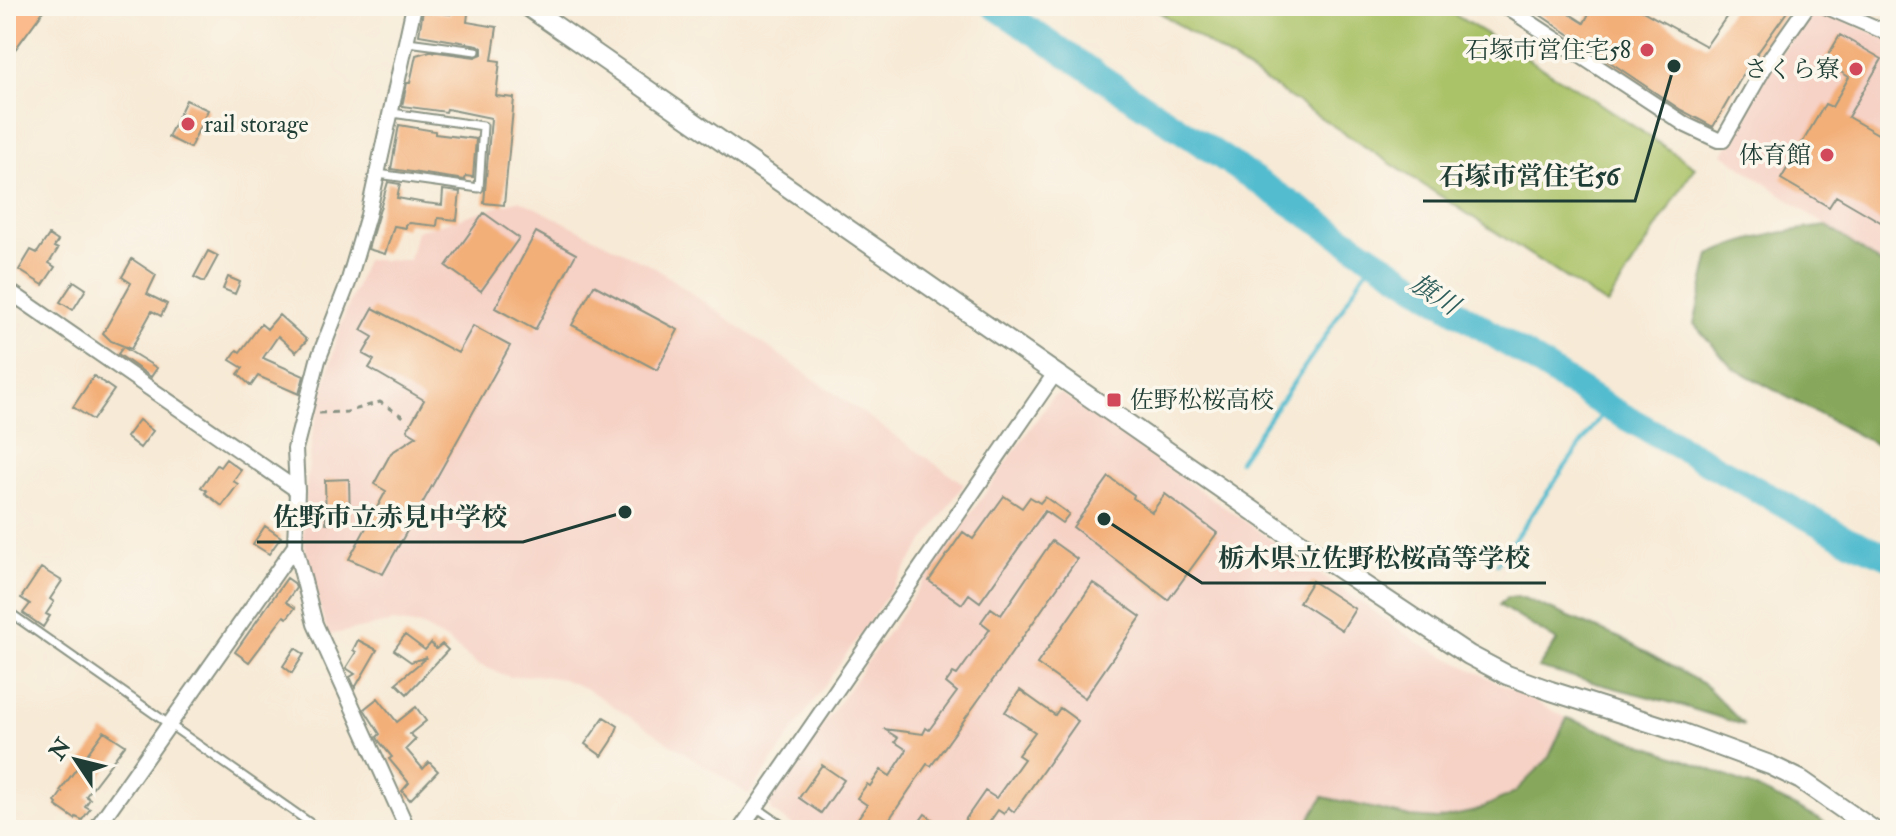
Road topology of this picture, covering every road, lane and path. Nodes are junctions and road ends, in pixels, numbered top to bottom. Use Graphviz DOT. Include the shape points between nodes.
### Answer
graph roads {
  1 [pos="31,6"];
  2 [pos="414,6"];
  3 [pos="527,6"];
  4 [pos="1505,6"];
  5 [pos="1807,6"];
  6 [pos="1825,6"];
  7 [pos="1890,34"];
  8 [pos="6,40"];
  9 [pos="408,42"];
  10 [pos="476,51"];
  11 [pos="392,113"];
  12 [pos="378,174"];
  13 [pos="6,289"];
  14 [pos="1056,372"];
  15 [pos="304,413"];
  16 [pos="407,419"];
  17 [pos="297,490"];
  18 [pos="295,546"];
  19 [pos="6,610"];
  20 [pos="169,724"];
  21 [pos="756,807"];
  22 [pos="95,830"];
  23 [pos="320,830"];
  24 [pos="408,830"];
  25 [pos="740,830"];
  26 [pos="789,830"];
  27 [pos="1873,830"];
  1 -- 8 [label="highway"];
  2 -- 9 [label="street"];
  3 -- 14 [label="street"];
  4 -- 5 [label="street" via="1686,125 1718,140 1723,140"];
  6 -- 7 [label="street"];
  9 -- 10 [label="lane"];
  9 -- 11 [label="street"];
  11 -- 12 [label="street"];
  11 -- 12 [label="lane" via="483,126 479,188"];
  12 -- 15 [label="street"];
  13 -- 17 [label="street"];
  14 -- 21 [label="street"];
  14 -- 27 [label="street" via="1469,655 1507,675 1770,765"];
  15 -- 16 [label="path" via="347,412 380,402"];
  15 -- 17 [label="street" via="295,449"];
  17 -- 18 [label="street"];
  18 -- 20 [label="street"];
  18 -- 24 [label="street" via="315,624"];
  19 -- 20 [label="lane"];
  20 -- 22 [label="street"];
  20 -- 23 [label="lane"];
  21 -- 25 [label="street"];
  21 -- 26 [label="lane"];
}
